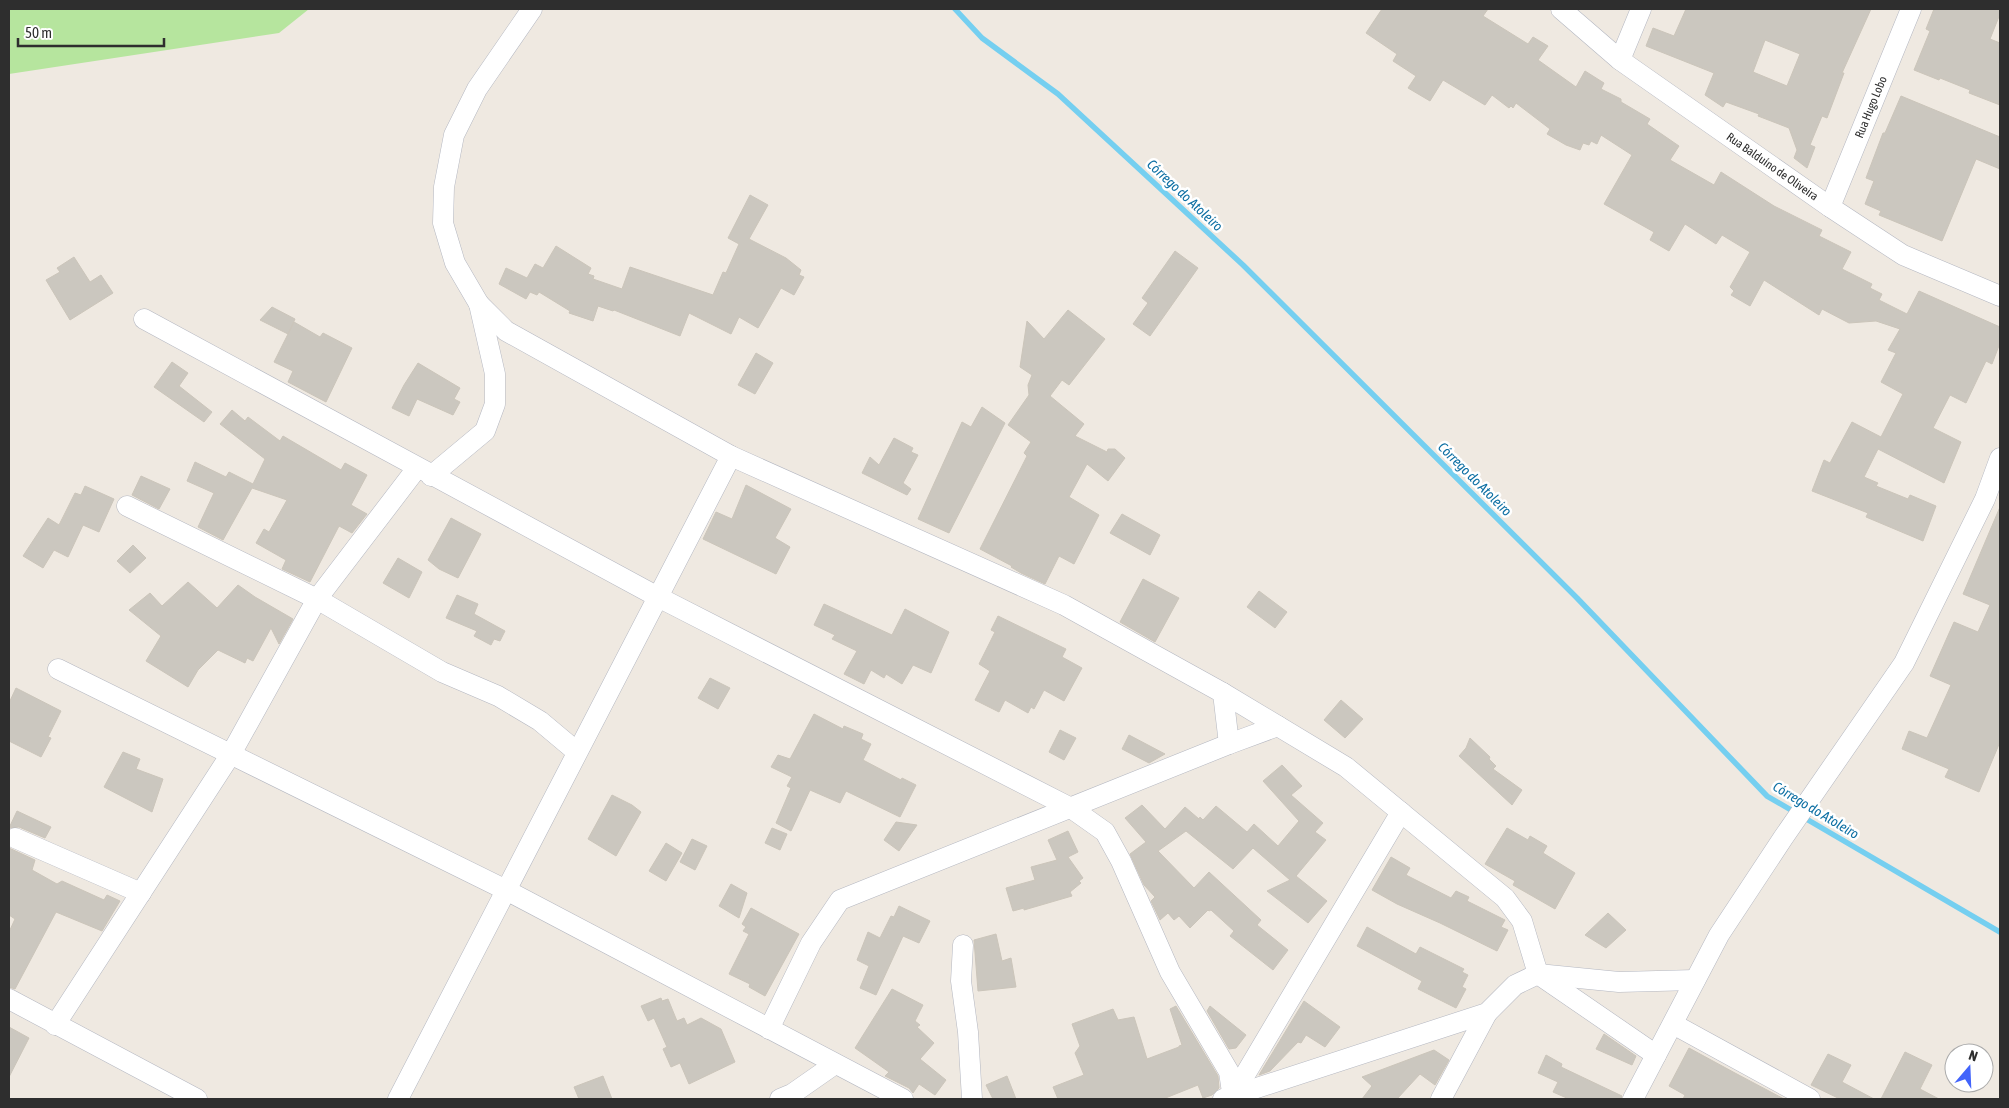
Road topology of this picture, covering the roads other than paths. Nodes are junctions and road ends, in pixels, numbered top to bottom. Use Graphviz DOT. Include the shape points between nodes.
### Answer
graph roads {
  1 [pos="532,9"];
  2 [pos="1562,9"];
  3 [pos="1641,9"];
  4 [pos="1911,9"];
  5 [pos="1620,60"];
  6 [pos="1830,207"];
  7 [pos="2000,296"];
  8 [pos="479,304"];
  9 [pos="144,319"];
  10 [pos="731,456"];
  11 [pos="2000,458"];
  12 [pos="424,472"];
  13 [pos="1993,502"];
  14 [pos="127,506"];
  15 [pos="658,597"];
  16 [pos="317,599"];
  17 [pos="58,669"];
  18 [pos="1223,693"];
  19 [pos="1278,726"];
  20 [pos="1230,744"];
  21 [pos="578,752"];
  22 [pos="231,754"];
  23 [pos="1071,808"];
  24 [pos="1401,812"];
  25 [pos="15,838"];
  26 [pos="506,890"];
  27 [pos="141,893"];
  28 [pos="963,945"];
  29 [pos="1538,974"];
  30 [pos="1695,980"];
  31 [pos="9,1000"];
  32 [pos="1487,1013"];
  33 [pos="1673,1024"];
  34 [pos="55,1025"];
  35 [pos="769,1029"];
  36 [pos="1656,1055"];
  37 [pos="835,1064"];
  38 [pos="1230,1098"];
  39 [pos="1803,1098"];
  40 [pos="197,1099"];
  41 [pos="398,1099"];
  42 [pos="780,1099"];
  43 [pos="903,1099"];
  44 [pos="972,1099"];
  45 [pos="1441,1099"];
  46 [pos="1634,1099"];
  1 -- 8 [label="street" via="476,89 454,135 444,187 443,223 455,263"];
  2 -- 5 [label="street, Rua Balduíno de Oliveira"];
  3 -- 5 [label="street"];
  4 -- 6 [label="street, Rua Hugo Lobo"];
  5 -- 6 [label="street, Rua Balduíno de Oliveira"];
  6 -- 7 [label="street, Rua Balduíno de Oliveira" via="1903,255"];
  8 -- 10 [label="street" via="506,331"];
  8 -- 12 [label="street" via="495,374 495,404 485,430"];
  9 -- 12 [label="street"];
  10 -- 15 [label="street"];
  10 -- 18 [label="street" via="1064,606"];
  11 -- 13 [label="street"];
  12 -- 15 [label="street"];
  12 -- 16 [label="street"];
  13 -- 30 [label="street" via="1904,663 1719,935"];
  14 -- 16 [label="street"];
  15 -- 21 [label="street"];
  15 -- 23 [label="street"];
  16 -- 21 [label="street" via="442,672 498,696 540,721"];
  16 -- 22 [label="street"];
  17 -- 22 [label="street"];
  18 -- 19 [label="street"];
  18 -- 20 [label="street"];
  19 -- 20 [label="street"];
  19 -- 24 [label="street" via="1346,767"];
  20 -- 23 [label="street"];
  21 -- 26 [label="street"];
  22 -- 26 [label="street"];
  22 -- 27 [label="street"];
  23 -- 35 [label="street" via="840,900 811,943"];
  23 -- 38 [label="street" via="1105,832 1109,839 1170,972 1229,1072"];
  24 -- 29 [label="street" via="1505,898 1522,921"];
  24 -- 38 [label="street"];
  25 -- 27 [label="street"];
  26 -- 35 [label="street"];
  26 -- 41 [label="street"];
  27 -- 34 [label="street"];
  28 -- 44 [label="street" via="961,981"];
  29 -- 30 [label="street" via="1619,982"];
  29 -- 32 [label="street" via="1515,985"];
  29 -- 36 [label="street"];
  30 -- 33 [label="street"];
  31 -- 34 [label="street"];
  32 -- 38 [label="street"];
  32 -- 45 [label="street"];
  33 -- 36 [label="street"];
  33 -- 39 [label="street"];
  34 -- 40 [label="street"];
  35 -- 37 [label="street"];
  36 -- 46 [label="street"];
  37 -- 42 [label="street"];
  37 -- 43 [label="street"];
}
